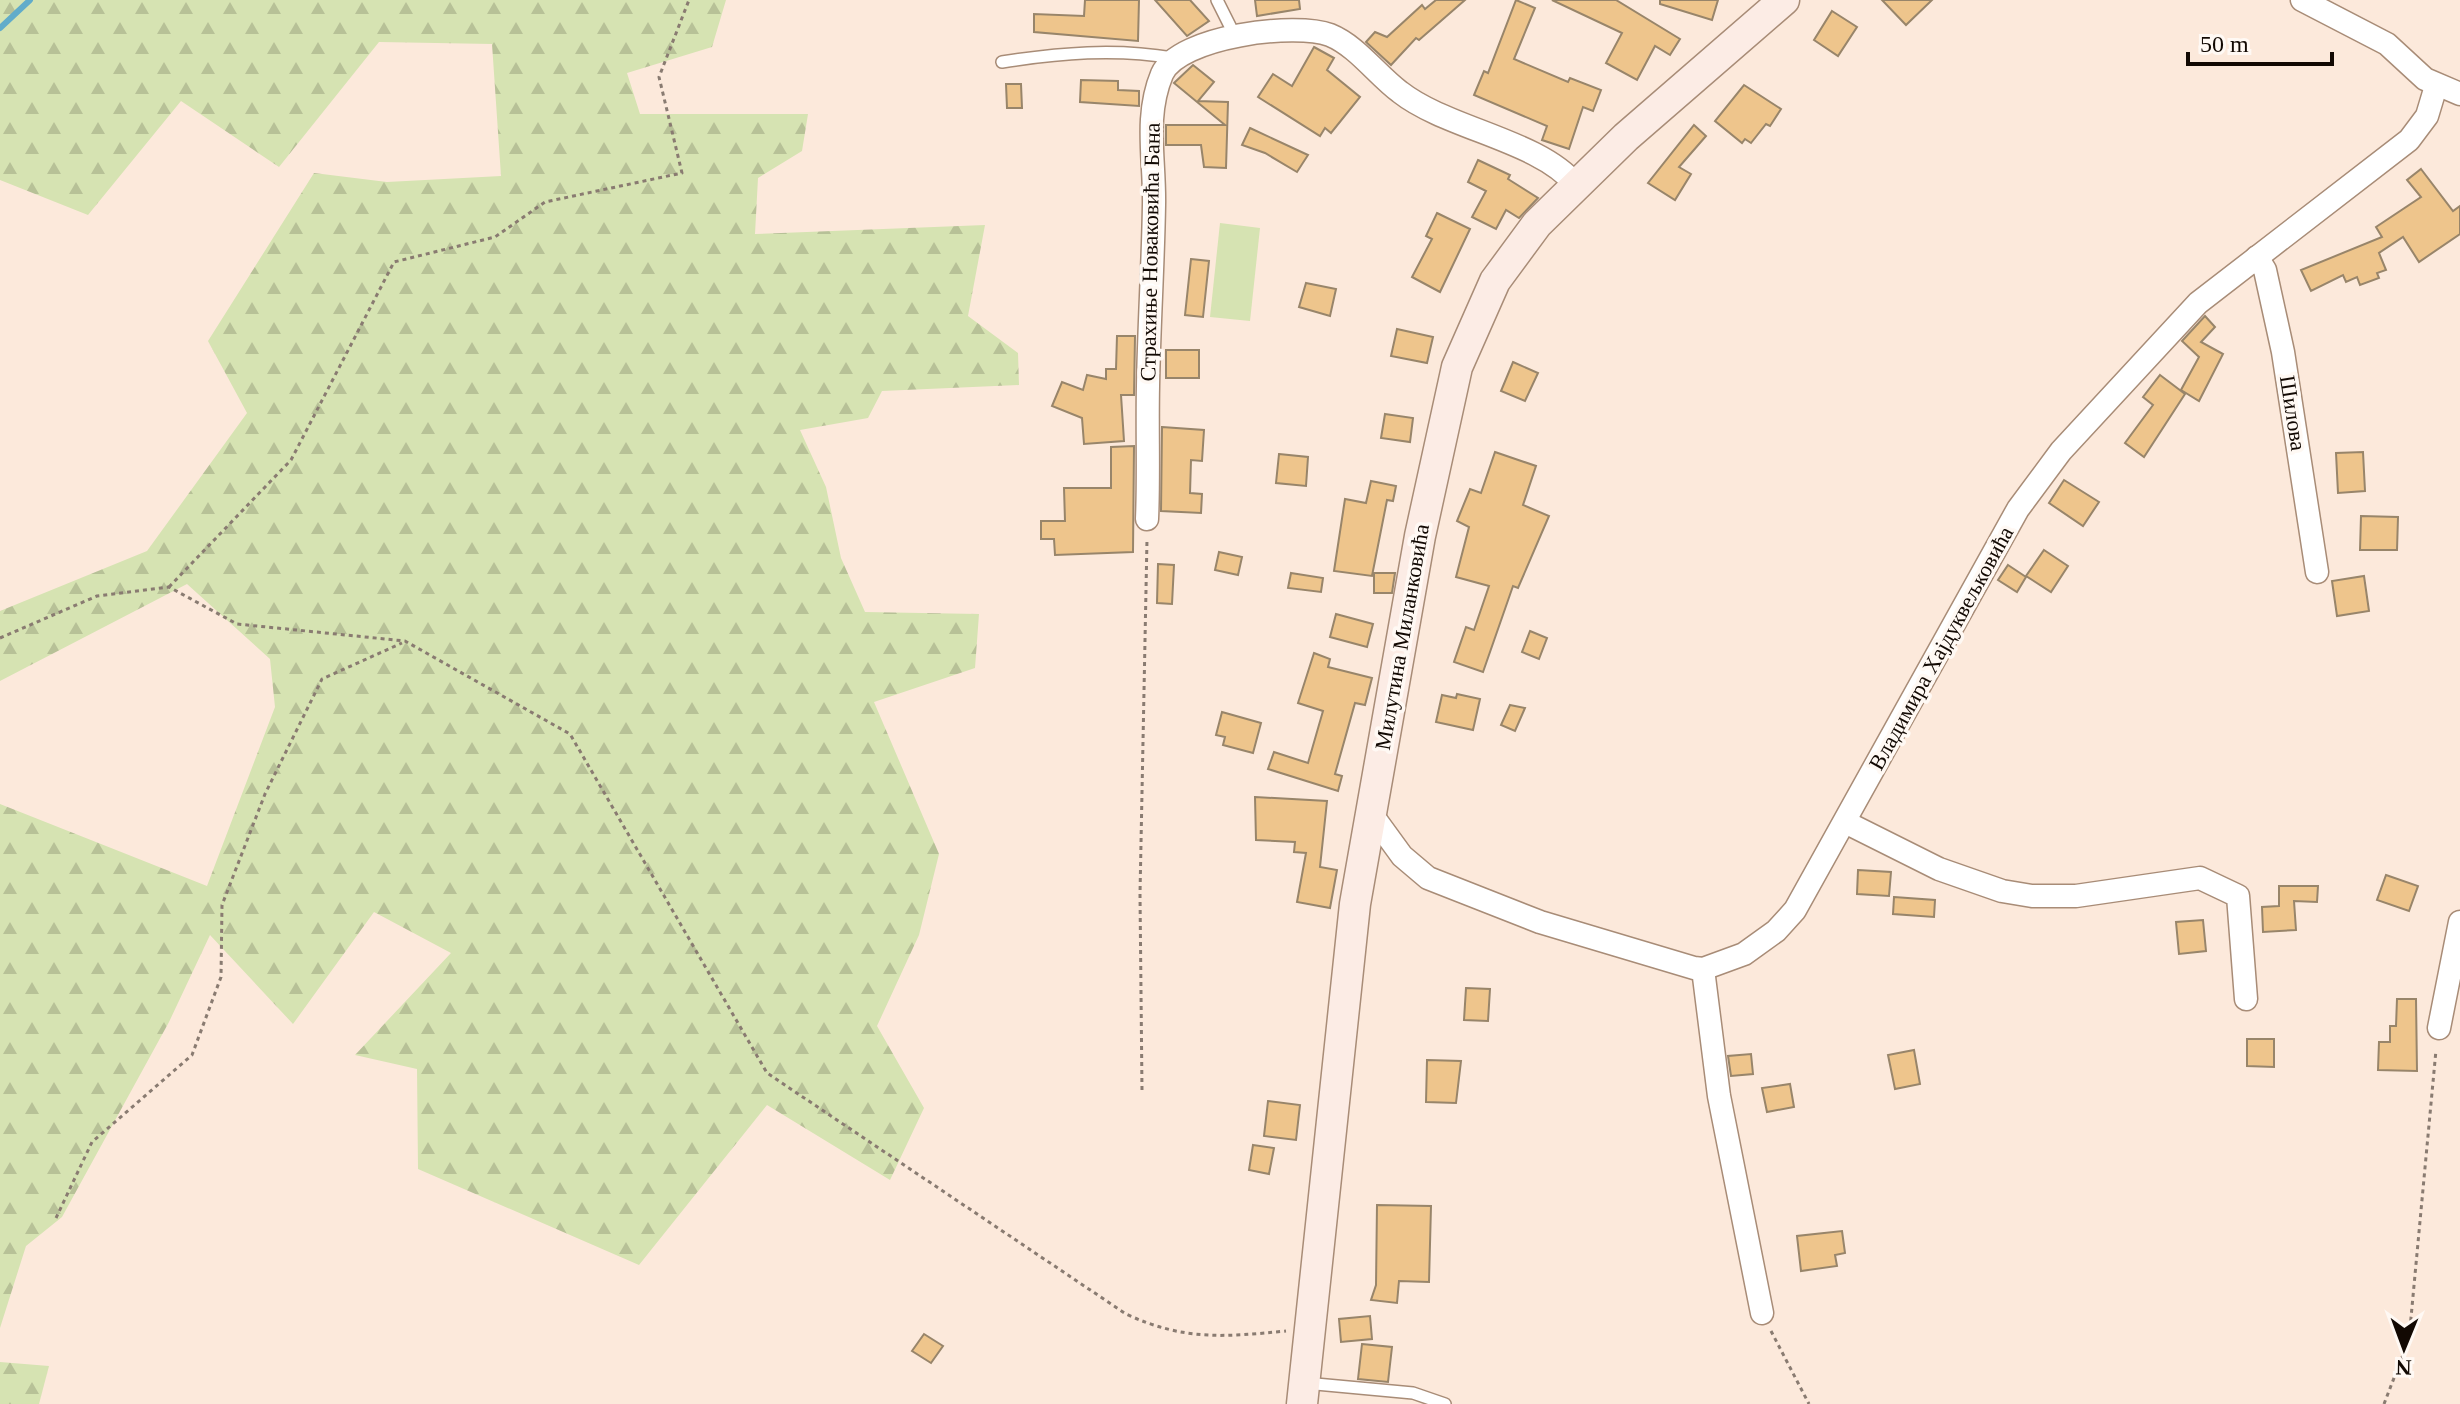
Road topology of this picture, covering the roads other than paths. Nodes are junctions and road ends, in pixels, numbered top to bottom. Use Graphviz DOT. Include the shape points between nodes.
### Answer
graph roads {
  1 [pos="1217,0"];
  2 [pos="1784,0"];
  3 [pos="2302,0"];
  4 [pos="1235,36"];
  5 [pos="1173,58"];
  6 [pos="1002,62"];
  7 [pos="2436,86"];
  8 [pos="2460,94"];
  9 [pos="1576,185"];
  10 [pos="2257,257"];
  11 [pos="1147,519"];
  12 [pos="2317,572"];
  13 [pos="1370,812"];
  14 [pos="1845,822"];
  15 [pos="2460,922"];
  16 [pos="1703,969"];
  17 [pos="2246,999"];
  18 [pos="2439,1028"];
  19 [pos="1762,1313"];
  20 [pos="1303,1393"];
  21 [pos="1445,1404"];
  1 -- 4 [label="lane"];
  2 -- 9 [label="main road, Милутина Миланковића"];
  3 -- 7 [label="street" via="2387,44"];
  4 -- 5 [label="street" via="1199,44"];
  4 -- 9 [label="street" via="1332,36 1408,98 1526,152"];
  5 -- 6 [label="lane" via="1089,52"];
  5 -- 11 [label="street, Страхиње Новаковића Бана" via="1161,76 1150,115 1154,197"];
  7 -- 8 [label="street"];
  7 -- 10 [label="street, Владимира Хајдуквељковића" via="2427,116 2409,140"];
  9 -- 13 [label="main road, Милутина Миланковића" via="1505,265 1457,367 1429,488"];
  10 -- 12 [label="street, Шилова" via="2265,270 2283,352"];
  10 -- 14 [label="street, Владимира Хајдуквељковића" via="2187,314 2061,451 2027,497"];
  13 -- 16 [label="street" via="1402,856 1428,878 1540,922"];
  13 -- 20 [label="main road, Милутина Миланковића" via="1355,904"];
  14 -- 16 [label="street, Владимира Хајдуквељковића" via="1784,923 1744,954"];
  14 -- 17 [label="street" via="1939,869 2017,894 2112,893 2200,878 2238,896"];
  15 -- 18 [label="street"];
  16 -- 19 [label="street" via="1716,1082"];
  20 -- 21 [label="lane" via="1413,1393"];
}
